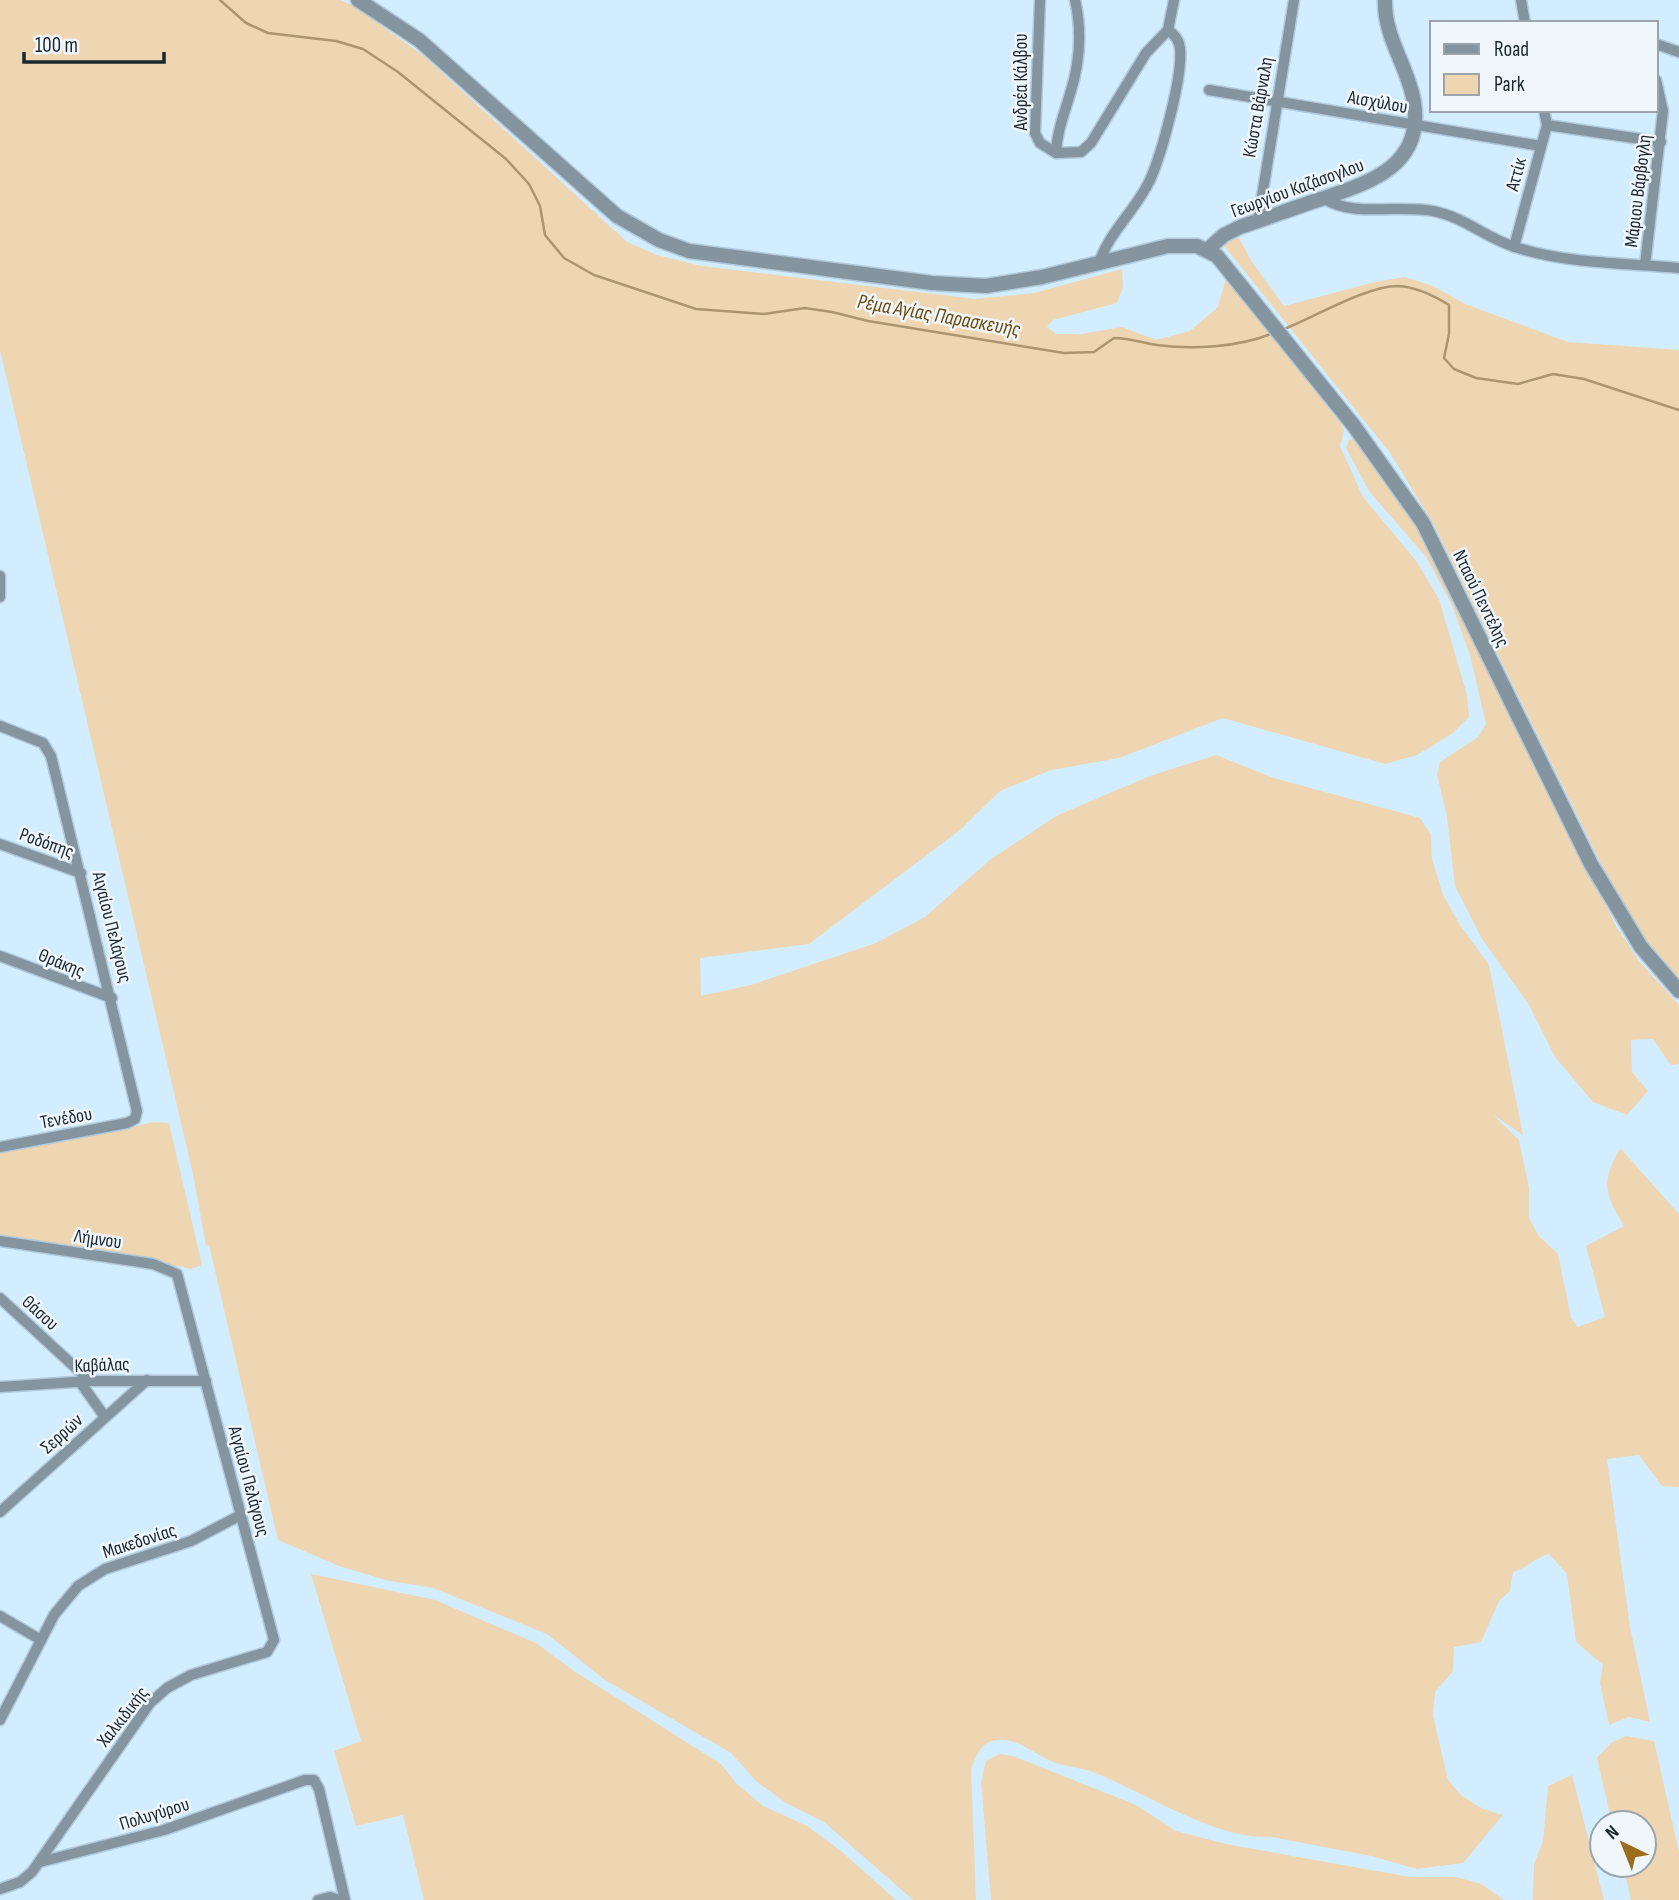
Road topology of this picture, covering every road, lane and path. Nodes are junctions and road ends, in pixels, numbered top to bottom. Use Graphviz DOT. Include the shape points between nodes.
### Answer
graph roads {
  1 [pos="358,0"];
  2 [pos="1040,0"];
  3 [pos="1076,0"];
  4 [pos="1174,0"];
  5 [pos="1294,0"];
  6 [pos="1385,0"];
  7 [pos="1521,0"];
  8 [pos="1525,21"];
  9 [pos="1168,30"];
  10 [pos="1658,45"];
  11 [pos="1679,52"];
  12 [pos="1658,87"];
  13 [pos="1209,90"];
  14 [pos="1276,101"];
  15 [pos="1544,112"];
  16 [pos="1547,124"];
  17 [pos="1413,125"];
  18 [pos="1661,142"];
  19 [pos="1541,146"];
  20 [pos="1056,153"];
  21 [pos="1323,198"];
  22 [pos="1258,221"];
  23 [pos="1514,247"];
  24 [pos="1207,250"];
  25 [pos="1099,263"];
  26 [pos="1645,265"];
  27 [pos="1679,268"];
  28 [pos="0,576"];
  29 [pos="0,597"];
  30 [pos="0,726"];
  31 [pos="0,844"];
  32 [pos="81,873"];
  33 [pos="0,956"];
  34 [pos="1679,991"];
  35 [pos="112,998"];
  36 [pos="136,1117"];
  37 [pos="0,1147"];
  38 [pos="0,1241"];
  39 [pos="182,1285"];
  40 [pos="0,1298"];
  41 [pos="146,1380"];
  42 [pos="206,1381"];
  43 [pos="85,1382"];
  44 [pos="0,1387"];
  45 [pos="105,1417"];
  46 [pos="0,1512"];
  47 [pos="239,1516"];
  48 [pos="0,1616"];
  49 [pos="41,1640"];
  50 [pos="273,1645"];
  51 [pos="0,1720"];
  52 [pos="40,1862"];
  53 [pos="0,1889"];
  54 [pos="322,1899"];
  55 [pos="342,1900"];
  1 -- 25 [label="street" via="419,40 617,216 679,248 932,283 986,286"];
  2 -- 20 [label="street, Ανδρέα Κάλβου" via="1035,133 1040,144"];
  3 -- 20 [label="street" via="1078,63 1061,117"];
  4 -- 9 [label="street"];
  5 -- 14 [label="street, Κώστα Βάρναλη"];
  6 -- 17 [label="street, Γεωργίου Καζάσογλου" via="1387,25 1414,103"];
  7 -- 8 [label="street"];
  9 -- 20 [label="street" via="1146,53 1091,144 1081,152"];
  9 -- 25 [label="street" via="1180,47 1161,149 1150,180"];
  10 -- 11 [label="street"];
  12 -- 18 [label="street, Μάριου Βάρβογλη"];
  13 -- 14 [label="street, Αισχύλου"];
  14 -- 17 [label="street, Αισχύλου"];
  14 -- 22 [label="street, Κώστα Βάρναλη"];
  15 -- 16 [label="street, Αττίκ"];
  16 -- 18 [label="street"];
  16 -- 19 [label="street, Αττίκ"];
  17 -- 19 [label="street, Αισχύλου"];
  17 -- 21 [label="street, Γεωργίου Καζάσογλου" via="1403,153 1390,169 1368,184"];
  18 -- 26 [label="street, Μάριου Βάρβογλη"];
  19 -- 23 [label="street, Αττίκ"];
  21 -- 22 [label="street, Γεωργίου Καζάσογλου"];
  21 -- 23 [label="street" via="1340,206 1436,211"];
  22 -- 24 [label="street, Γεωργίου Καζάσογλου" via="1224,235"];
  23 -- 26 [label="street" via="1580,261"];
  24 -- 25 [label="street" via="1185,244"];
  24 -- 34 [label="street, Νταού Πεντέλης" via="1231,270 1269,318 1423,523 1591,864 1641,947"];
  26 -- 27 [label="street"];
  28 -- 29 [label="street"];
  30 -- 32 [label="street, Αιγαίου Πελάγους" via="48,747"];
  31 -- 32 [label="street, Ροδόπης"];
  32 -- 35 [label="street, Αιγαίου Πελάγους"];
  33 -- 35 [label="street, Θράκης"];
  35 -- 36 [label="street, Αιγαίου Πελάγους"];
  36 -- 37 [label="street, Τενέδου" via="124,1124"];
  38 -- 39 [label="street, Λήμνου" via="160,1265 175,1272"];
  39 -- 42 [label="street, Αιγαίου Πελάγους"];
  40 -- 43 [label="street, Θάσου"];
  41 -- 42 [label="street, Καβάλας"];
  41 -- 43 [label="street, Καβάλας"];
  41 -- 45 [label="street, Σερρών"];
  42 -- 47 [label="street, Αιγαίου Πελάγους"];
  43 -- 44 [label="street, Καβάλας"];
  43 -- 45 [label="street, Θάσου"];
  45 -- 46 [label="street, Σερρών"];
  47 -- 49 [label="street, Μακεδονίας" via="201,1538 90,1577 63,1602"];
  47 -- 50 [label="street, Αιγαίου Πελάγους"];
  48 -- 49 [label="street"];
  49 -- 51 [label="street, Μακεδονίας"];
  50 -- 52 [label="street, Χαλκιδικής" via="261,1654 191,1675 156,1698"];
  52 -- 53 [label="street, Πολυγύρου" via="24,1880"];
  52 -- 55 [label="street, Πολυγύρου" via="164,1830 313,1780 319,1789"];
  54 -- 55 [label="street"];
}
